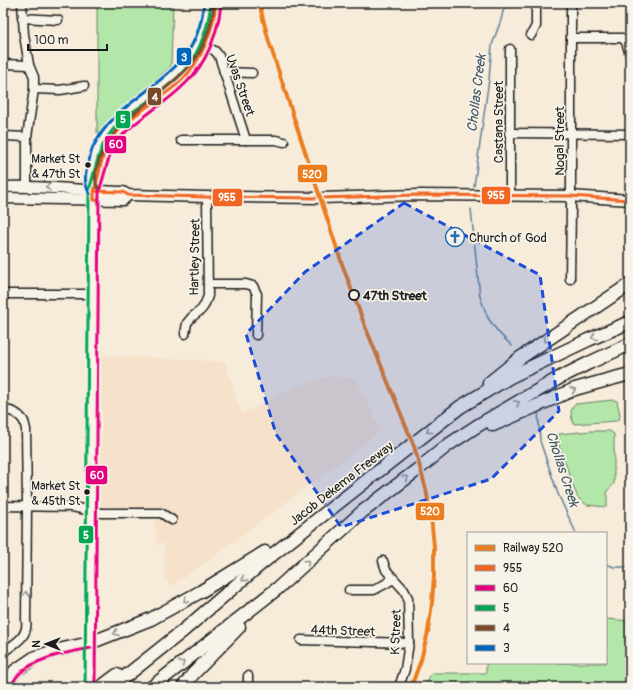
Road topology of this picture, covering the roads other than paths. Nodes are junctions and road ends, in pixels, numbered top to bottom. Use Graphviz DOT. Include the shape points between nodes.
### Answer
graph roads {
  1 [pos="22,3"];
  2 [pos="536,3"];
  3 [pos="572,3"];
  4 [pos="626,3"];
  5 [pos="211,4"];
  6 [pos="630,6"];
  7 [pos="22,18"];
  8 [pos="58,20"];
  9 [pos="531,35"];
  10 [pos="571,38"];
  11 [pos="205,46"];
  12 [pos="510,49"];
  13 [pos="630,55"];
  14 [pos="3,64"];
  15 [pos="29,64"];
  16 [pos="224,72"];
  17 [pos="252,73"];
  18 [pos="84,86"];
  19 [pos="34,89"];
  20 [pos="509,133"];
  21 [pos="571,133"];
  22 [pos="630,134"];
  23 [pos="3,136"];
  24 [pos="27,137"];
  25 [pos="181,140"];
  26 [pos="246,140"];
  27 [pos="284,142"];
  28 [pos="27,186"];
  29 [pos="3,187"];
  30 [pos="94,195"];
  31 [pos="510,196"];
  32 [pos="570,196"];
  33 [pos="207,197"];
  34 [pos="3,198"];
  35 [pos="630,200"];
  36 [pos="570,280"];
  37 [pos="208,284"];
  38 [pos="630,284"];
  39 [pos="3,294"];
  40 [pos="93,294"];
  41 [pos="630,322"];
  42 [pos="185,334"];
  43 [pos="256,335"];
  44 [pos="630,344"];
  45 [pos="630,374"];
  46 [pos="460,407"];
  47 [pos="3,410"];
  48 [pos="448,445"];
  49 [pos="3,506"];
  50 [pos="27,506"];
  51 [pos="91,511"];
  52 [pos="318,519"];
  53 [pos="172,520"];
  54 [pos="383,561"];
  55 [pos="393,579"];
  56 [pos="278,588"];
  57 [pos="349,590"];
  58 [pos="184,630"];
  59 [pos="301,640"];
  60 [pos="90,643"];
  61 [pos="409,643"];
  62 [pos="3,652"];
  63 [pos="248,676"];
  64 [pos="4,687"];
  65 [pos="90,687"];
  66 [pos="101,687"];
  67 [pos="112,687"];
  68 [pos="152,687"];
  69 [pos="183,687"];
  70 [pos="248,687"];
  71 [pos="399,687"];
  1 -- 7 [label="street"];
  2 -- 9 [label="street" via="536,26"];
  3 -- 10 [label="street, Nogal Street"];
  4 -- 6 [label="street"];
  5 -- 11 [label="main road" via="215,17"];
  5 -- 30 [label="main road" via="198,42 189,59 176,74 116,122 103,138 92,163 90,184"];
  7 -- 8 [label="street"];
  7 -- 15 [label="street"];
  10 -- 13 [label="street" via="622,38"];
  10 -- 21 [label="street, Nogal Street"];
  11 -- 16 [label="street, Uvas Street" via="215,50"];
  11 -- 30 [label="main road" via="183,79 134,117 112,139 103,157"];
  12 -- 20 [label="street, Castana Street"];
  14 -- 15 [label="street"];
  15 -- 19 [label="street" via="34,77"];
  16 -- 17 [label="street"];
  16 -- 26 [label="street, Uvas Street"];
  18 -- 19 [label="street" via="60,90"];
  19 -- 24 [label="street"];
  20 -- 21 [label="street"];
  20 -- 31 [label="street, Castana Street"];
  21 -- 22 [label="street"];
  21 -- 32 [label="street, Nogal Street"];
  23 -- 24 [label="street"];
  24 -- 28 [label="street"];
  25 -- 26 [label="street"];
  26 -- 27 [label="street"];
  28 -- 29 [label="main road"];
  30 -- 28 [label="main road, one-way"];
  30 -- 33 [label="main road" via="123,192 128,196"];
  30 -- 34 [label="main road"];
  30 -- 40 [label="main road"];
  31 -- 32 [label="main road"];
  31 -- 33 [label="main road"];
  32 -- 35 [label="main road"];
  32 -- 36 [label="street, Nogal Street"];
  33 -- 37 [label="street, Hartley Street"];
  37 -- 42 [label="street, Hartley Street" via="208,296 204,306 187,323"];
  37 -- 43 [label="street" via="253,286 257,294"];
  38 -- 46 [label="highway, one-way" via="520,358"];
  39 -- 40 [label="street"];
  40 -- 51 [label="main road"];
  41 -- 46 [label="highway, Jacob Dekema Freeway, one-way" via="510,377"];
  48 -- 44 [label="highway, one-way" via="559,378"];
  48 -- 45 [label="highway, one-way" via="575,389"];
  46 -- 52 [label="highway, Jacob Dekema Freeway, one-way"];
  47 -- 50 [label="street" via="14,412 24,420"];
  56 -- 48 [label="highway, one-way" via="362,512"];
  49 -- 50 [label="street"];
  50 -- 51 [label="street" via="72,507"];
  62 -- 50 [label="street, one-way" via="21,639 27,626"];
  51 -- 53 [label="street" via="161,513"];
  51 -- 60 [label="main road"];
  52 -- 58 [label="highway, Jacob Dekema Freeway, one-way"];
  52 -- 60 [label="highway, one-way" via="200,592 151,619"];
  54 -- 55 [label="street, K Street"];
  55 -- 57 [label="street" via="374,590"];
  55 -- 61 [label="street, K Street" via="408,598"];
  68 -- 56 [label="highway, one-way"];
  56 -- 69 [label="highway" via="192,674"];
  58 -- 66 [label="highway"];
  58 -- 67 [label="highway, Jacob Dekema Freeway"];
  59 -- 61 [label="street, 44th Street"];
  60 -- 64 [label="highway" via="34,658 15,671"];
  60 -- 65 [label="main road"];
  61 -- 71 [label="street, K Street" via="406,669"];
  63 -- 70 [label="street"];
}
